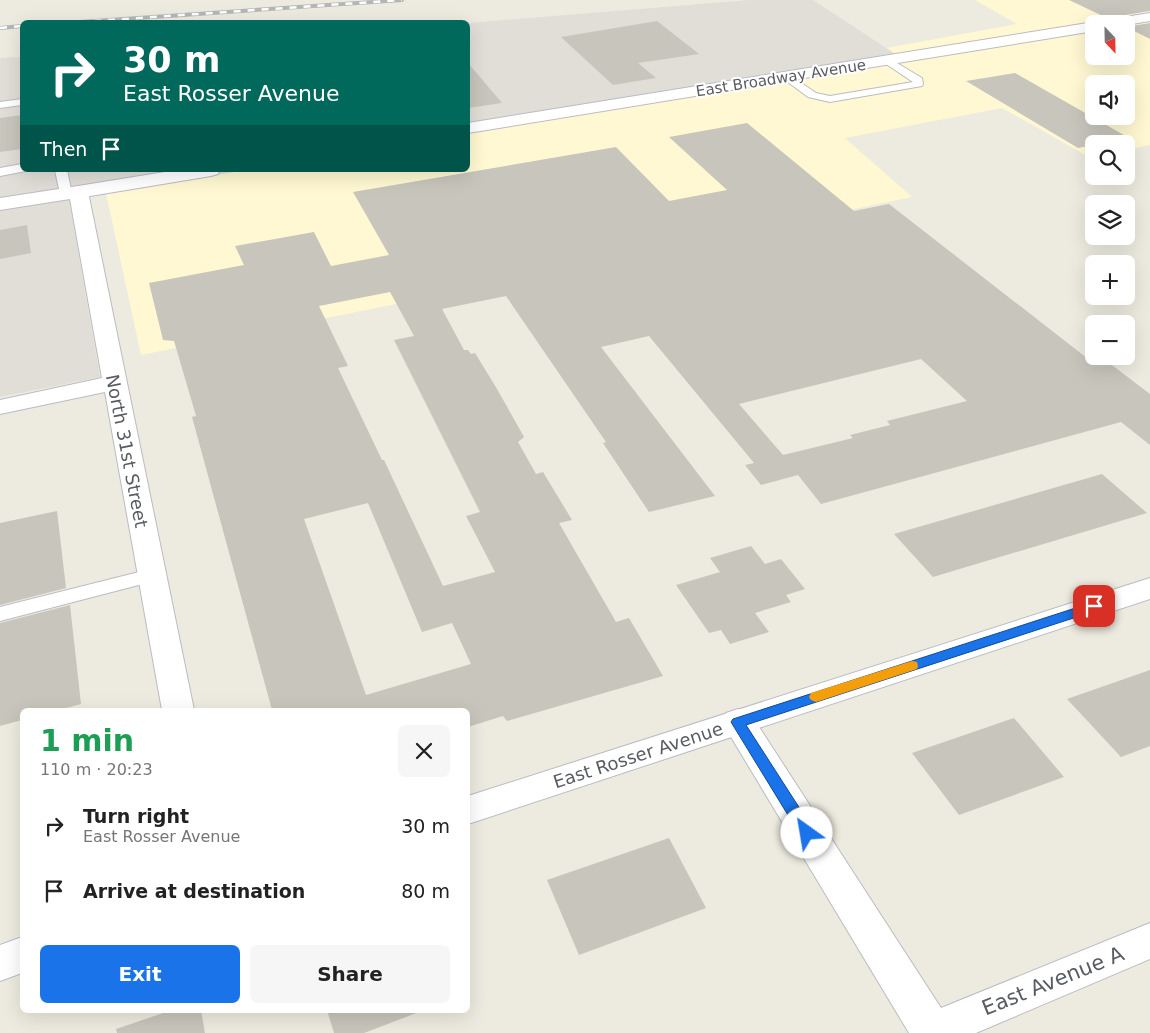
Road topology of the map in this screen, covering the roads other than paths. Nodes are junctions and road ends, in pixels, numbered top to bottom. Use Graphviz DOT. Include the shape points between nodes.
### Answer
graph roads {
  1 [pos="1150,17"];
  2 [pos="1135,19"];
  3 [pos="1085,27"];
  4 [pos="887,60"];
  5 [pos="786,77"];
  6 [pos="20,102"];
  7 [pos="0,105"];
  8 [pos="470,128"];
  9 [pos="20,168"];
  10 [pos="0,172"];
  11 [pos="62,172"];
  12 [pos="199,172"];
  13 [pos="72,193"];
  14 [pos="0,204"];
  15 [pos="115,383"];
  16 [pos="0,407"];
  17 [pos="151,576"];
  18 [pos="1150,588"];
  19 [pos="0,614"];
  20 [pos="178,708"];
  21 [pos="738,722"];
  22 [pos="470,809"];
  23 [pos="1150,941"];
  24 [pos="20,956"];
  25 [pos="0,962"];
  26 [pos="931,1032"];
  1 -- 2 [label="street"];
  3 -- 4 [label="street, East Broadway Avenue"];
  4 -- 5 [label="street, East Broadway Avenue"];
  4 -- 5 [label="lane" via="918,80 918,84 830,99 812,95"];
  5 -- 8 [label="street, East Broadway Avenue"];
  6 -- 7 [label="lane"];
  9 -- 10 [label="lane"];
  11 -- 13 [label="lane"];
  12 -- 13 [label="street"];
  13 -- 14 [label="street"];
  13 -- 15 [label="street, North 31st Street"];
  15 -- 16 [label="street"];
  15 -- 17 [label="street, North 31st Street"];
  17 -- 19 [label="lane"];
  17 -- 20 [label="street, North 31st Street"];
  18 -- 21 [label="street, East Rosser Avenue"];
  21 -- 22 [label="street, East Rosser Avenue"];
  21 -- 26 [label="street"];
  23 -- 26 [label="street, East Avenue A"];
  24 -- 25 [label="street"];
}
